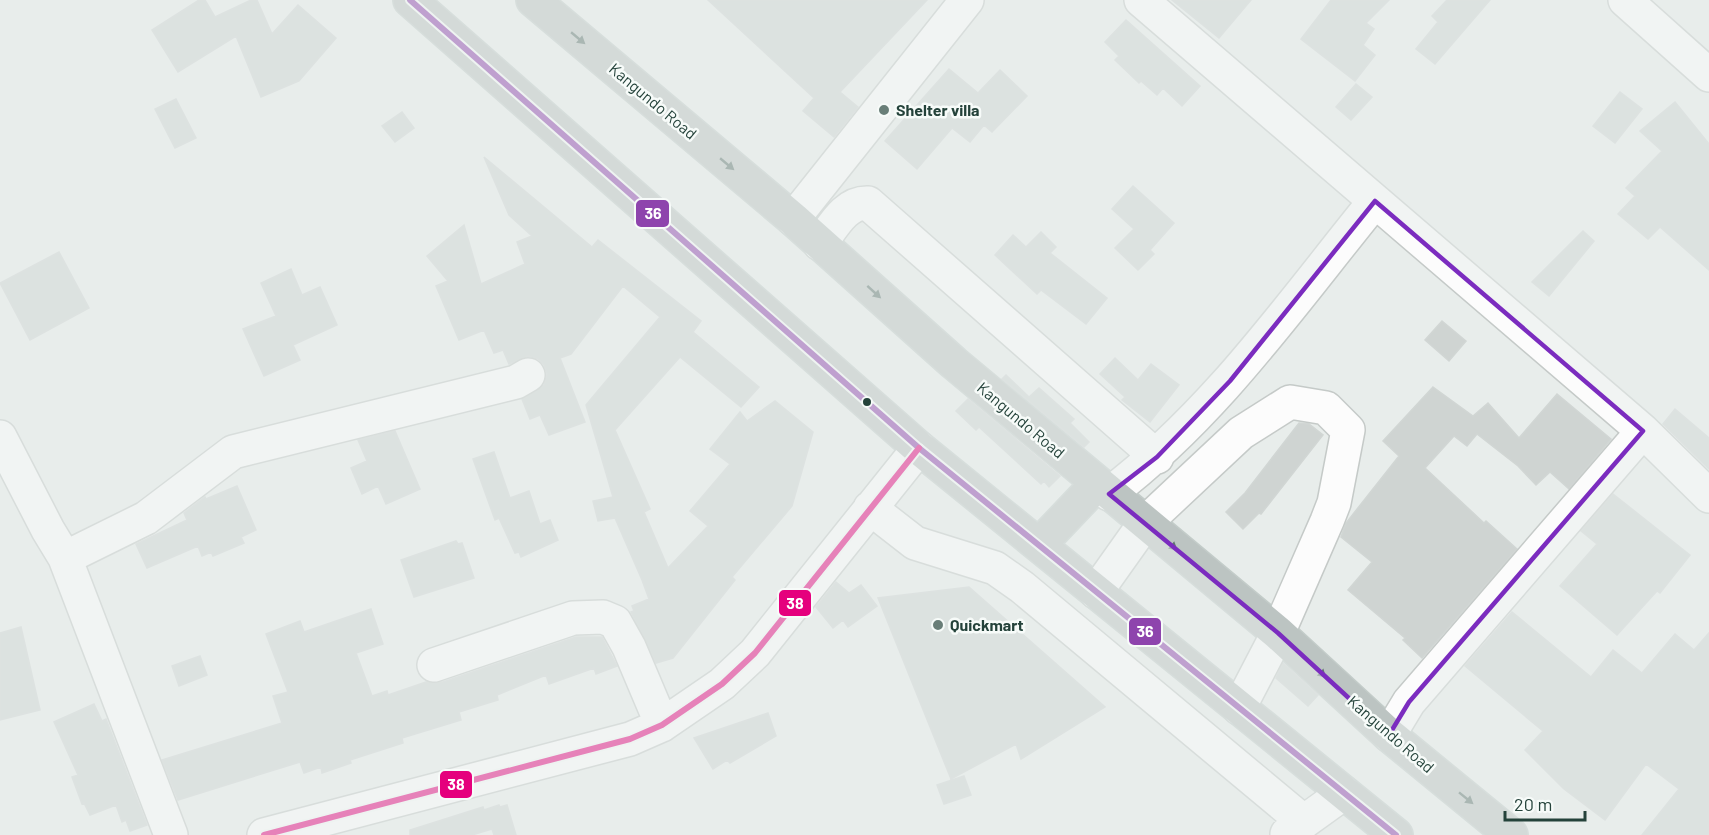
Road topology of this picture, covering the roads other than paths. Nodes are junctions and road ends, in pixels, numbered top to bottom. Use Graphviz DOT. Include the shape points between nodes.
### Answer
graph roads {
  1 [pos="410,0"];
  2 [pos="533,0"];
  3 [pos="968,0"];
  4 [pos="1141,0"];
  5 [pos="1625,0"];
  6 [pos="1709,75"];
  7 [pos="1375,201"];
  8 [pos="793,219"];
  9 [pos="820,244"];
  10 [pos="528,375"];
  11 [pos="1643,431"];
  12 [pos="0,437"];
  13 [pos="919,448"];
  14 [pos="1157,457"];
  15 [pos="1103,489"];
  16 [pos="1709,496"];
  17 [pos="870,508"];
  18 [pos="1145,523"];
  19 [pos="1039,545"];
  20 [pos="65,558"];
  21 [pos="1096,592"];
  22 [pos="1278,633"];
  23 [pos="434,665"];
  24 [pos="1239,708"];
  25 [pos="662,725"];
  26 [pos="1389,735"];
  27 [pos="1344,793"];
  28 [pos="1295,828"];
  29 [pos="171,835"];
  30 [pos="264,835"];
  31 [pos="1396,835"];
  32 [pos="1511,835"];
  1 -- 13 [label="highway"];
  2 -- 8 [label="highway, Kangundo Road, one-way"];
  3 -- 8 [label="street"];
  4 -- 7 [label="street"];
  5 -- 6 [label="street"];
  7 -- 11 [label="street"];
  7 -- 14 [label="street" via="1230,381"];
  8 -- 9 [label="highway, Kangundo Road"];
  9 -- 14 [label="street" via="848,208 868,202"];
  9 -- 15 [label="highway, Kangundo Road, one-way"];
  10 -- 20 [label="street" via="516,382 234,452 146,518"];
  11 -- 16 [label="street"];
  11 -- 26 [label="street" via="1410,702"];
  12 -- 20 [label="street"];
  13 -- 17 [label="street"];
  13 -- 19 [label="highway"];
  14 -- 15 [label="street"];
  15 -- 18 [label="highway, Kangundo Road"];
  15 -- 19 [label="highway"];
  17 -- 25 [label="street" via="755,652 722,684"];
  17 -- 28 [label="street" via="915,543 995,568 1022,587"];
  18 -- 21 [label="street"];
  18 -- 22 [label="highway, Kangundo Road, one-way"];
  18 -- 22 [label="street" via="1241,433 1290,402 1326,408 1348,430 1334,503"];
  19 -- 21 [label="highway"];
  20 -- 29 [label="street"];
  21 -- 24 [label="highway"];
  22 -- 24 [label="street"];
  22 -- 26 [label="highway, Kangundo Road, one-way"];
  23 -- 25 [label="street" via="573,618 603,616 615,622 629,647"];
  24 -- 27 [label="highway"];
  25 -- 30 [label="street" via="630,739"];
  26 -- 32 [label="highway, Kangundo Road, one-way"];
  27 -- 28 [label="street"];
  27 -- 31 [label="highway"];
}
